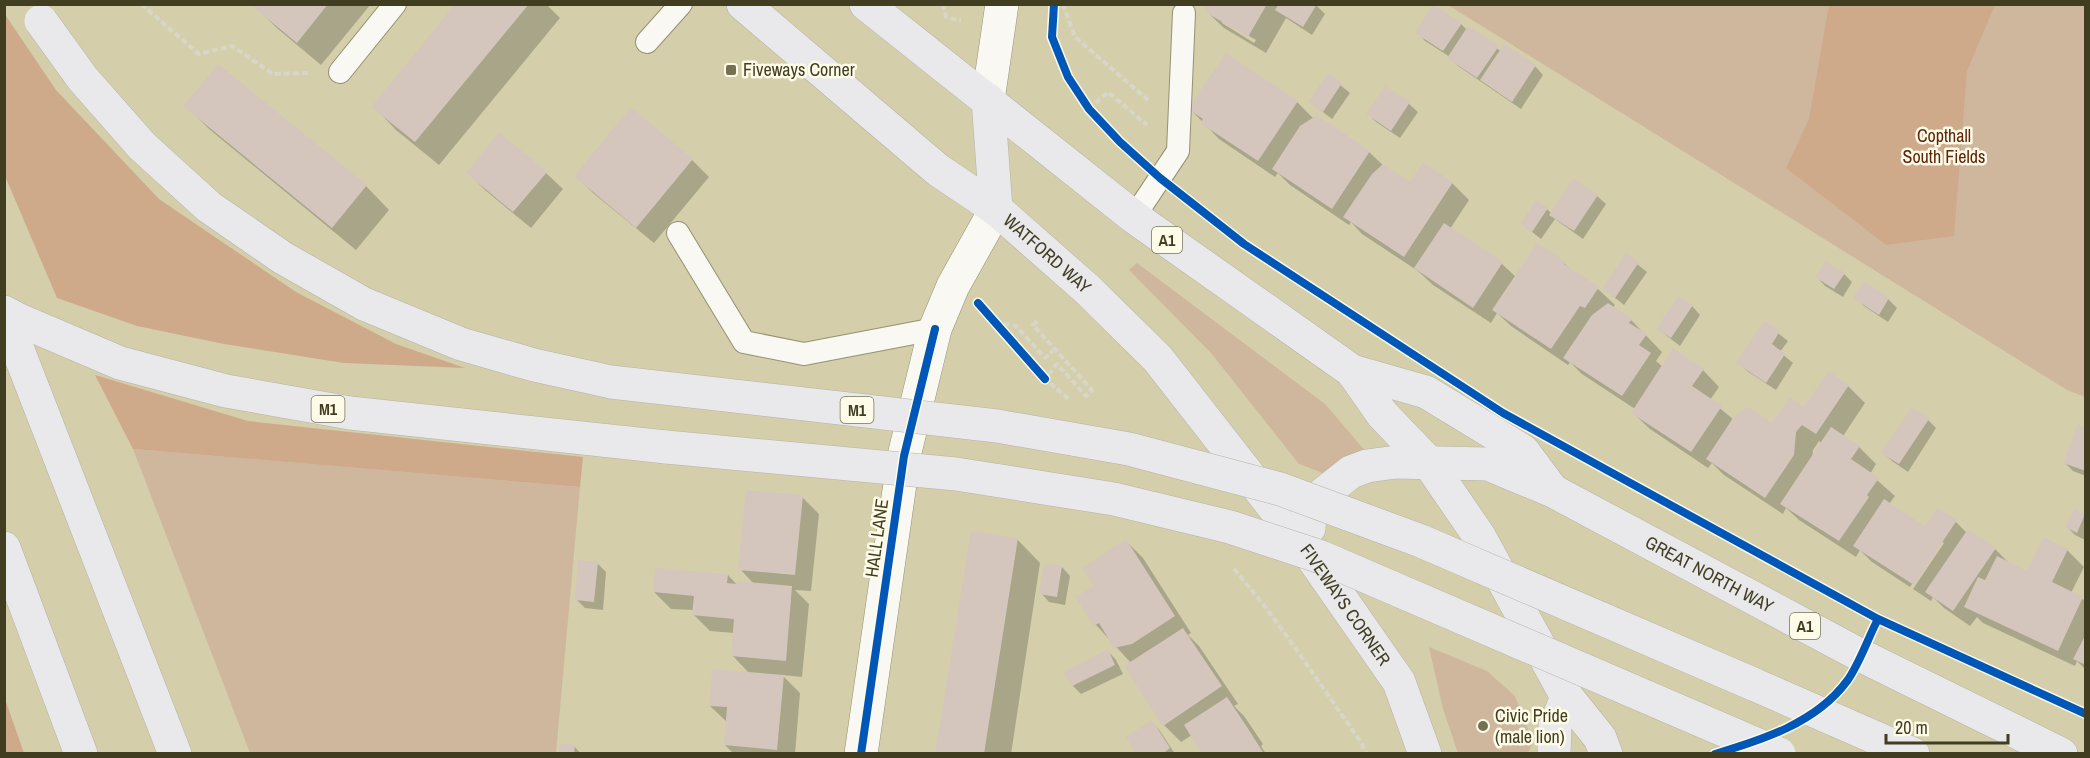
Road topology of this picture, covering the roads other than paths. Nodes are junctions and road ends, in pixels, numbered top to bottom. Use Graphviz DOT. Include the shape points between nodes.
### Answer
graph roads {
  1 [pos="395,4"];
  2 [pos="681,4"];
  3 [pos="743,4"];
  4 [pos="866,4"];
  5 [pos="1002,4"];
  6 [pos="36,13"];
  7 [pos="1184,13"];
  8 [pos="647,42"];
  9 [pos="340,72"];
  10 [pos="988,100"];
  11 [pos="996,210"];
  12 [pos="1134,217"];
  13 [pos="678,232"];
  14 [pos="4,313"];
  15 [pos="935,329"];
  16 [pos="1352,371"];
  17 [pos="1429,463"];
  18 [pos="1553,491"];
  19 [pos="4,548"];
  20 [pos="1307,550"];
  21 [pos="1566,697"];
  22 [pos="81,753"];
  23 [pos="175,753"];
  24 [pos="861,753"];
  25 [pos="1425,753"];
  26 [pos="1554,753"];
  27 [pos="1606,753"];
  28 [pos="1779,753"];
  29 [pos="1914,753"];
  30 [pos="2061,753"];
  1 -- 9 [label="lane"];
  2 -- 8 [label="lane"];
  3 -- 11 [label="highway, WATFORD WAY" via="938,170"];
  4 -- 10 [label="highway, A1"];
  5 -- 10 [label="street"];
  6 -- 29 [label="highway, M1, bridge" via="83,79 135,138 209,207 284,258 364,304 461,344 611,382 997,426 1129,449 1280,489 1421,541"];
  7 -- 12 [label="lane" via="1178,151"];
  10 -- 11 [label="highway"];
  10 -- 12 [label="highway, A1"];
  11 -- 15 [label="street, HALL LANE" via="953,286"];
  11 -- 20 [label="highway, WATFORD WAY" via="1087,289 1158,358"];
  12 -- 16 [label="highway, A1"];
  13 -- 15 [label="lane" via="744,342 804,354"];
  14 -- 23 [label="highway, M1"];
  14 -- 28 [label="highway, M1, bridge" via="120,363 226,391 350,413 956,474 1114,500 1230,527 1321,557"];
  15 -- 24 [label="street, HALL LANE" via="904,456"];
  16 -- 17 [label="highway, A1" via="1382,414"];
  16 -- 18 [label="highway, GREAT NORTH WAY / A1" via="1426,392 1523,451"];
  17 -- 18 [label="highway, GREAT NORTH WAY / A1" via="1488,464"];
  17 -- 20 [label="highway, FIVEWAYS CORNER" via="1369,465 1351,472 1323,494 1310,517"];
  17 -- 21 [label="highway" via="1479,536"];
  18 -- 30 [label="highway, GREAT NORTH WAY / A1" via="1860,655"];
  19 -- 22 [label="highway"];
  20 -- 25 [label="highway, FIVEWAYS CORNER" via="1399,682"];
  21 -- 26 [label="highway" via="1555,726"];
  21 -- 27 [label="highway" via="1600,738"];
}
